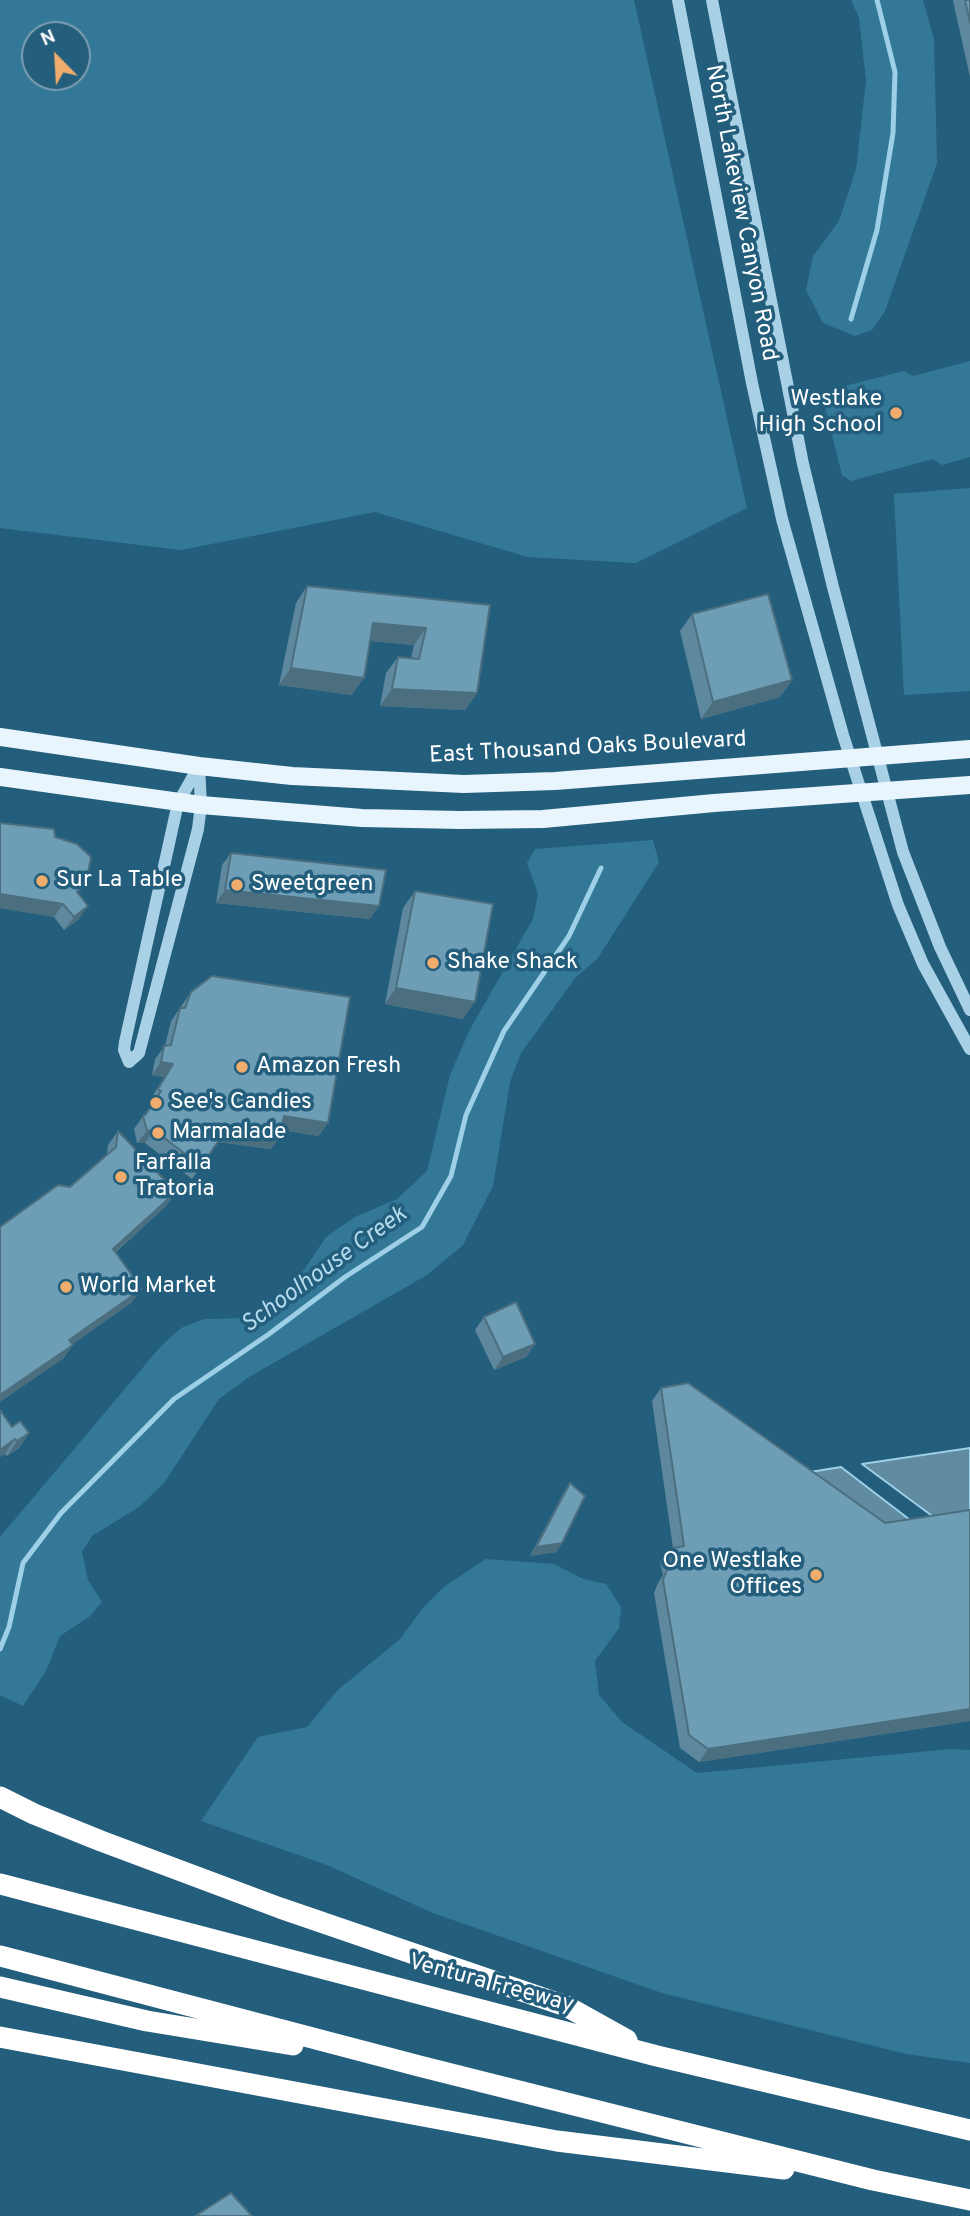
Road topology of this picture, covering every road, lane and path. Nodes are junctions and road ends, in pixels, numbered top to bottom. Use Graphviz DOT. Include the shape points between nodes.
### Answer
graph roads {
  1 [pos="678,0"];
  2 [pos="712,0"];
  3 [pos="0,737"];
  4 [pos="970,749"];
  5 [pos="877,756"];
  6 [pos="850,759"];
  7 [pos="199,766"];
  8 [pos="0,777"];
  9 [pos="970,785"];
  10 [pos="885,791"];
  11 [pos="861,792"];
  12 [pos="178,803"];
  13 [pos="201,805"];
  14 [pos="970,1010"];
  15 [pos="970,1049"];
  16 [pos="0,1797"];
  17 [pos="0,1884"];
  18 [pos="0,1956"];
  19 [pos="0,1987"];
  20 [pos="0,2037"];
  21 [pos="657,2056"];
  22 [pos="419,2066"];
  23 [pos="970,2130"];
  24 [pos="873,2180"];
  25 [pos="970,2200"];
  1 -- 6 [label="street, North Lakeview Canyon Road" via="782,519"];
  2 -- 5 [label="street, North Lakeview Canyon Road" via="803,464"];
  3 -- 7 [label="main road, East Thousand Oaks Boulevard"];
  4 -- 5 [label="main road, East Thousand Oaks Boulevard"];
  5 -- 6 [label="main road, East Thousand Oaks Boulevard"];
  5 -- 10 [label="street, North Lakeview Canyon Road"];
  6 -- 7 [label="main road, East Thousand Oaks Boulevard" via="464,784 298,777"];
  6 -- 11 [label="street, North Lakeview Canyon Road"];
  7 -- 12 [label="street"];
  7 -- 13 [label="street"];
  8 -- 12 [label="main road"];
  9 -- 10 [label="main road"];
  10 -- 11 [label="main road"];
  10 -- 14 [label="street, North Lakeview Canyon Road" via="916,891"];
  11 -- 13 [label="main road" via="543,819 362,818"];
  11 -- 15 [label="street, North Lakeview Canyon Road" via="911,939"];
  12 -- 13 [label="main road"];
  12 -- 13 [label="street" via="125,1042 129,1062 139,1053"];
  16 -- 21 [label="highway" via="280,1908 566,2006"];
  17 -- 21 [label="highway, Ventura Freeway"];
  18 -- 22 [label="highway"];
  19 -- 22 [label="highway" via="147,2021"];
  20 -- 24 [label="highway" via="557,2141"];
  21 -- 23 [label="highway, Ventura Freeway"];
  22 -- 24 [label="highway"];
  24 -- 25 [label="highway"];
}
